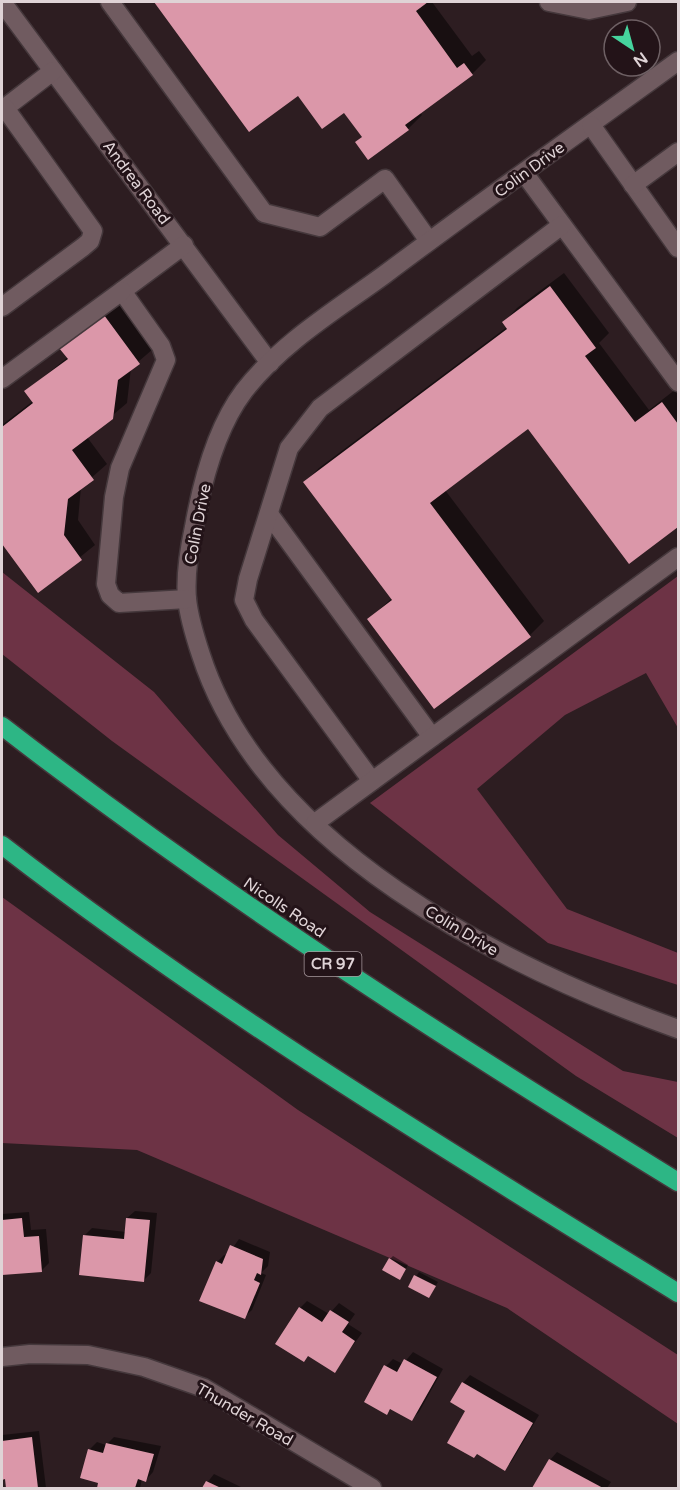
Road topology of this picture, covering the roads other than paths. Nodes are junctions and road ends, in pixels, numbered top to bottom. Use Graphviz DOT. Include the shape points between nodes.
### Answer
graph roads {
  1 [pos="2,2"];
  2 [pos="110,2"];
  3 [pos="549,2"];
  4 [pos="627,2"];
  5 [pos="678,61"];
  6 [pos="53,71"];
  7 [pos="3,109"];
  8 [pos="591,125"];
  9 [pos="678,152"];
  10 [pos="524,173"];
  11 [pos="633,185"];
  12 [pos="562,225"];
  13 [pos="429,241"];
  14 [pos="183,245"];
  15 [pos="678,248"];
  16 [pos="122,291"];
  17 [pos="2,307"];
  18 [pos="270,363"];
  19 [pos="2,379"];
  20 [pos="678,382"];
  21 [pos="269,514"];
  22 [pos="678,557"];
  23 [pos="187,599"];
  24 [pos="2,726"];
  25 [pos="432,737"];
  26 [pos="372,781"];
  27 [pos="315,823"];
  28 [pos="2,845"];
  29 [pos="678,1029"];
  30 [pos="678,1182"];
  31 [pos="678,1293"];
  32 [pos="2,1357"];
  33 [pos="372,1488"];
  1 -- 6 [label="street, Andrea Road"];
  2 -- 13 [label="street" via="264,213 320,226 385,179"];
  3 -- 4 [label="street" via="589,10"];
  5 -- 8 [label="street, Colin Drive"];
  6 -- 7 [label="street"];
  6 -- 14 [label="street, Andrea Road"];
  7 -- 17 [label="street" via="93,231 83,247"];
  8 -- 10 [label="street, Colin Drive"];
  8 -- 11 [label="street"];
  9 -- 11 [label="street"];
  10 -- 12 [label="street"];
  10 -- 13 [label="street, Colin Drive"];
  11 -- 15 [label="street"];
  12 -- 20 [label="street"];
  12 -- 21 [label="street" via="310,418 289,448"];
  13 -- 18 [label="street, Colin Drive"];
  14 -- 16 [label="street"];
  14 -- 18 [label="street, Andrea Road"];
  16 -- 19 [label="street"];
  16 -- 23 [label="street" via="161,346 166,360 120,468 106,584 119,603"];
  18 -- 23 [label="street, Colin Drive" via="243,392 212,458 189,551"];
  21 -- 25 [label="street"];
  21 -- 26 [label="street" via="248,579 244,600 247,611"];
  22 -- 25 [label="street"];
  23 -- 27 [label="street, Colin Drive" via="207,673 226,715 249,752"];
  24 -- 30 [label="highway, Nicolls Road / CR 97" via="170,852 289,934"];
  25 -- 26 [label="street"];
  26 -- 27 [label="street"];
  27 -- 29 [label="street, Colin Drive" via="384,880 450,926 573,989"];
  28 -- 31 [label="highway" via="272,1036"];
  32 -- 33 [label="street, Thunder Road" via="88,1355 144,1367 204,1388"];
}
